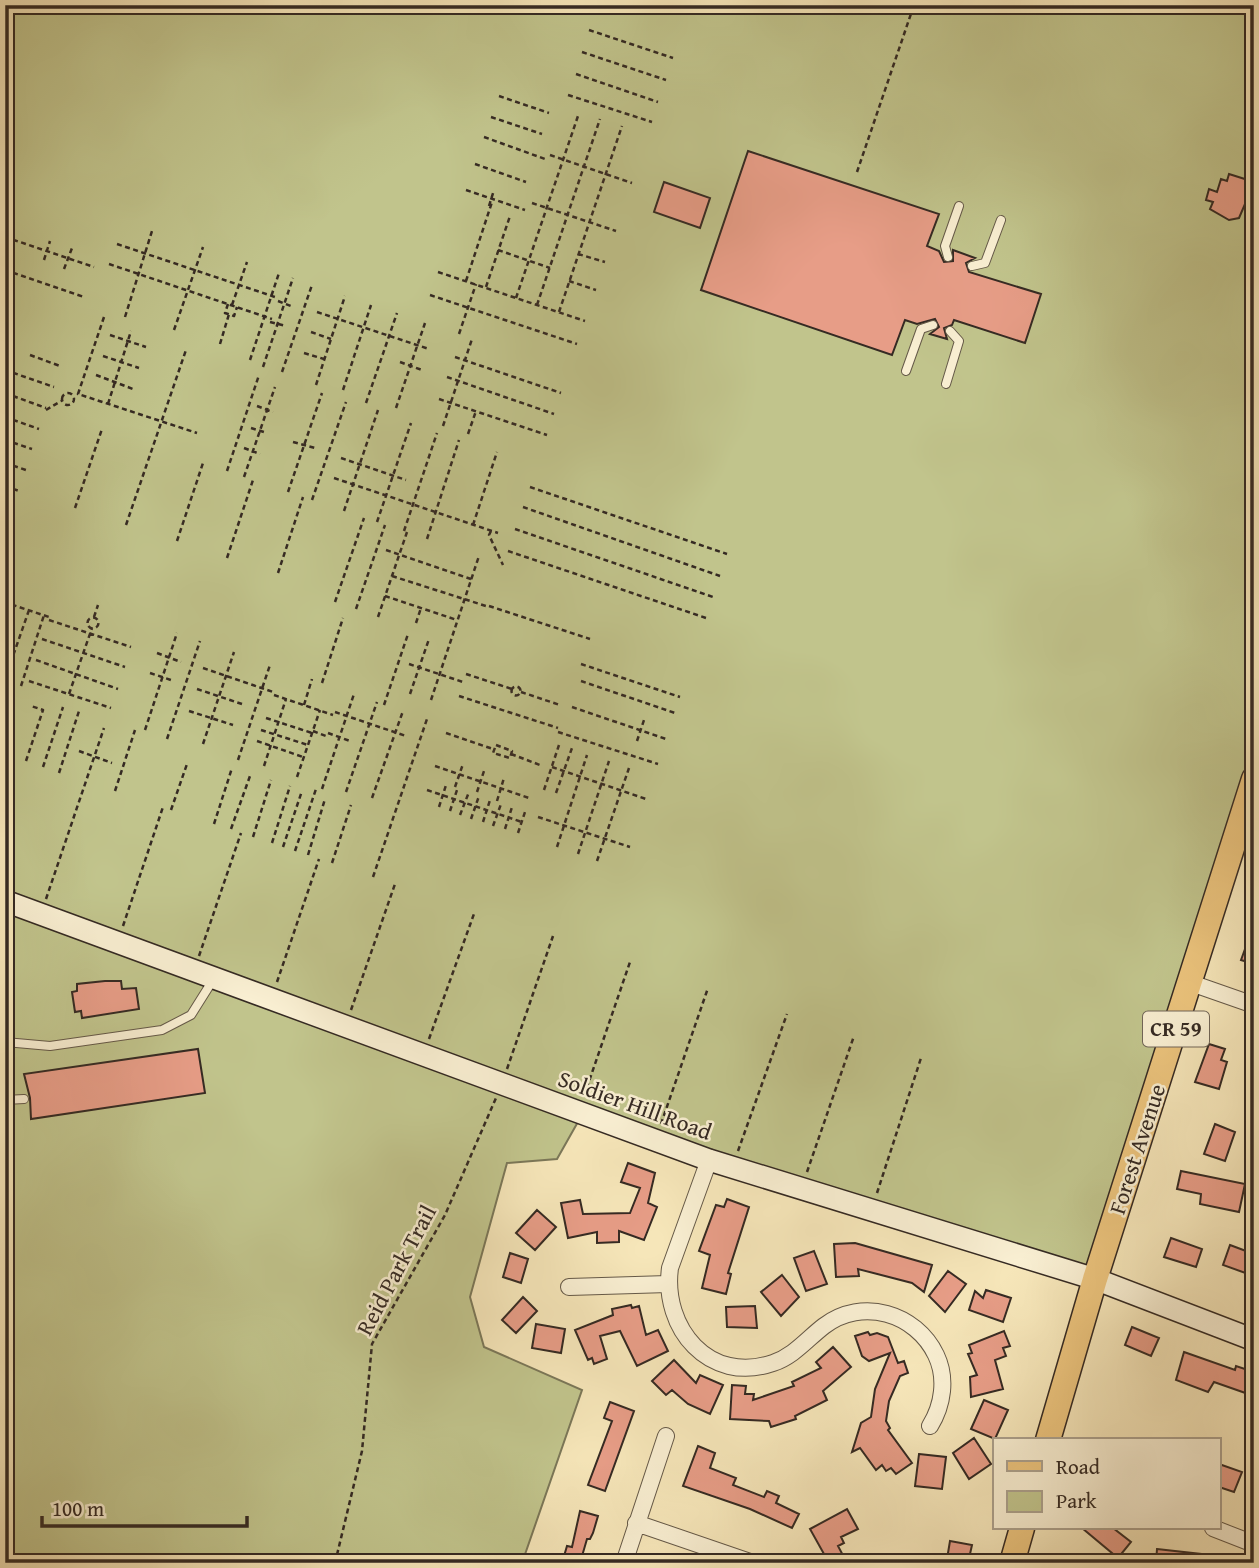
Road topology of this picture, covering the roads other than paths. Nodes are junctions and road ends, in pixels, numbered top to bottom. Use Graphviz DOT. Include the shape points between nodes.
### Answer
graph roads {
  1 [pos="959,206"];
  2 [pos="1002,220"];
  3 [pos="948,257"];
  4 [pos="972,266"];
  5 [pos="933,325"];
  6 [pos="950,331"];
  7 [pos="906,371"];
  8 [pos="946,384"];
  9 [pos="1254,779"];
  10 [pos="1248,819"];
  11 [pos="5,901"];
  12 [pos="204,975"];
  13 [pos="1191,983"];
  14 [pos="1254,1005"];
  15 [pos="5,1042"];
  16 [pos="24,1099"];
  17 [pos="5,1100"];
  18 [pos="709,1160"];
  19 [pos="1096,1279"];
  20 [pos="668,1284"];
  21 [pos="569,1287"];
  22 [pos="1254,1340"];
  23 [pos="930,1426"];
  24 [pos="666,1436"];
  25 [pos="1049,1438"];
  26 [pos="636,1522"];
  27 [pos="1021,1530"];
  28 [pos="1218,1530"];
  29 [pos="1254,1544"];
  30 [pos="624,1563"];
  31 [pos="753,1563"];
  32 [pos="1013,1563"];
  1 -- 3 [label="lane" via="945,246"];
  2 -- 4 [label="lane" via="985,263"];
  5 -- 7 [label="lane" via="921,329"];
  6 -- 8 [label="lane" via="959,341"];
  9 -- 10 [label="main road, Forest Avenue / CR 59"];
  10 -- 13 [label="main road, Forest Avenue / CR 59"];
  11 -- 12 [label="street, Soldier Hill Road"];
  12 -- 15 [label="lane" via="191,1015 162,1030 50,1046"];
  12 -- 18 [label="street, Soldier Hill Road"];
  13 -- 14 [label="street"];
  13 -- 19 [label="main road, Forest Avenue / CR 59"];
  16 -- 17 [label="lane"];
  18 -- 19 [label="street, Soldier Hill Road"];
  18 -- 20 [label="street"];
  19 -- 22 [label="street, Soldier Hill Road"];
  19 -- 25 [label="main road, Forest Avenue / CR 59"];
  20 -- 21 [label="street"];
  20 -- 23 [label="street" via="674,1318 687,1338 704,1354 735,1366 762,1366 787,1357 824,1325 852,1312 880,1312 909,1322 930,1343 942,1373 940,1405"];
  24 -- 26 [label="street"];
  26 -- 30 [label="street"];
  26 -- 31 [label="street"];
  27 -- 32 [label="main road"];
  28 -- 29 [label="street"];
}
